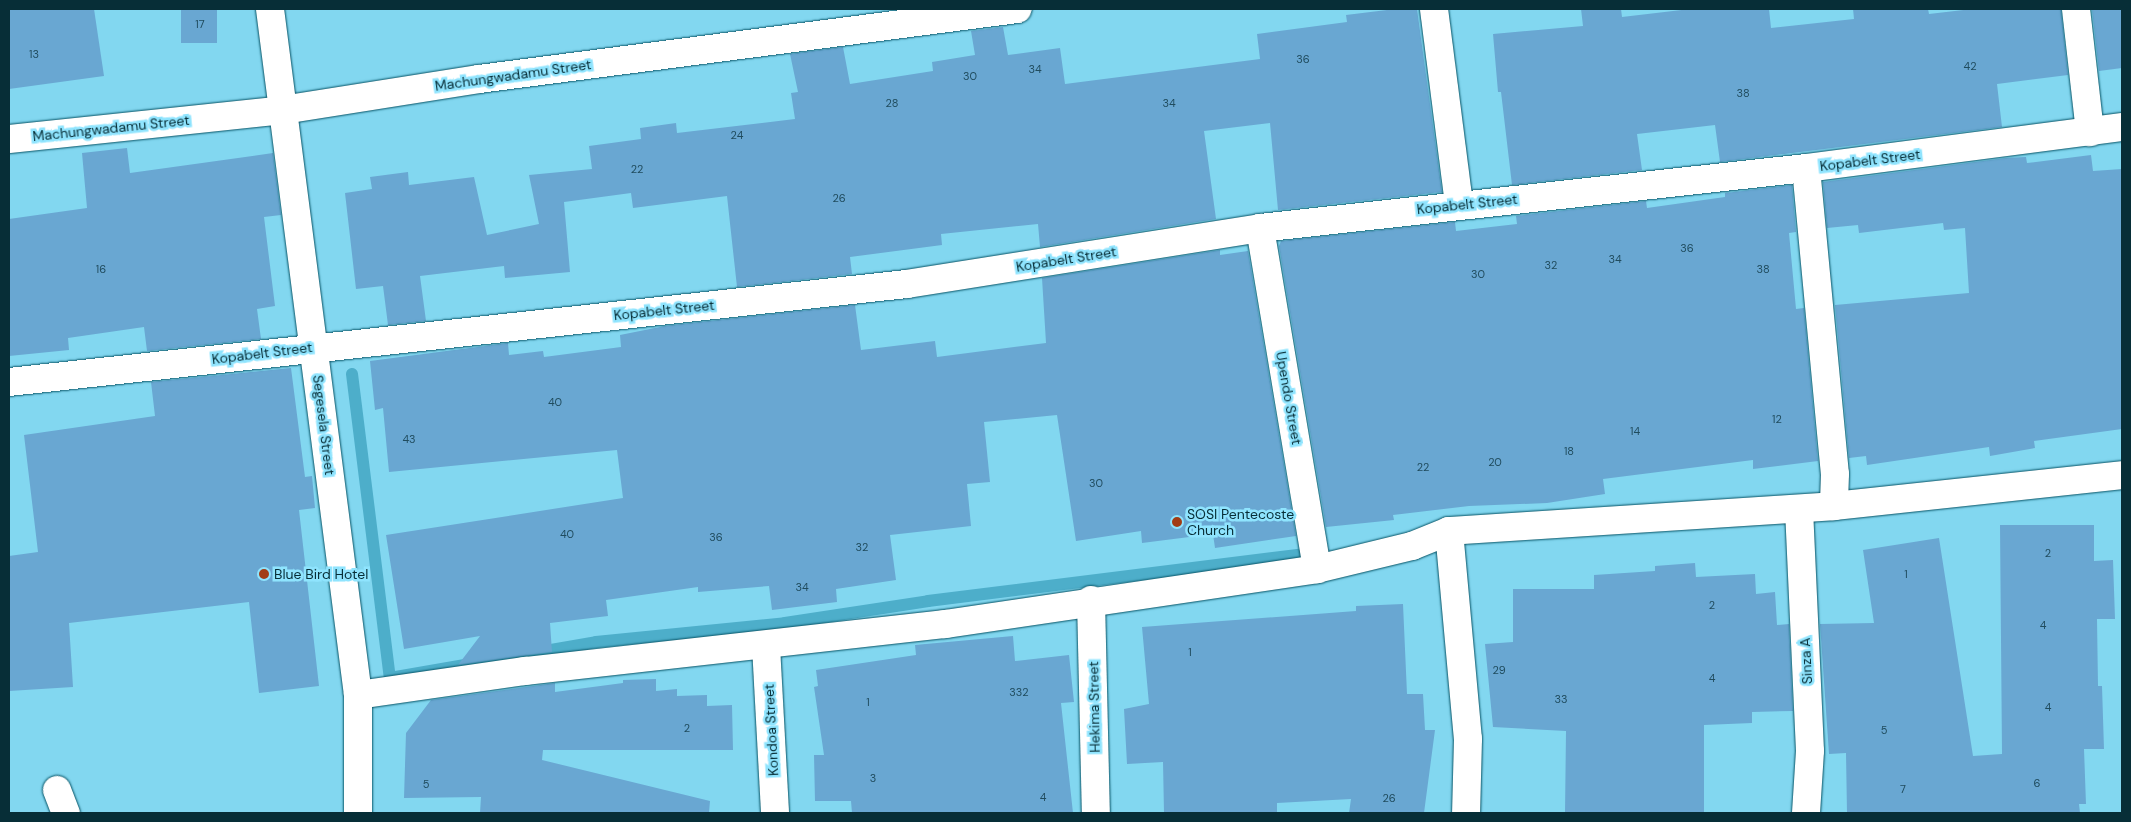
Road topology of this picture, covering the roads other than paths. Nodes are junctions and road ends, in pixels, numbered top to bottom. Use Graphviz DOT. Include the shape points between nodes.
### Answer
graph roads {
  1 [pos="270,9"];
  2 [pos="1017,9"];
  3 [pos="1434,9"];
  4 [pos="2076,9"];
  5 [pos="283,110"];
  6 [pos="2122,127"];
  7 [pos="2090,132"];
  8 [pos="9,139"];
  9 [pos="1806,168"];
  10 [pos="1458,204"];
  11 [pos="1260,228"];
  12 [pos="314,347"];
  13 [pos="9,382"];
  14 [pos="2122,475"];
  15 [pos="1834,506"];
  16 [pos="1799,509"];
  17 [pos="1449,531"];
  18 [pos="1317,569"];
  19 [pos="1091,600"];
  20 [pos="766,646"];
  21 [pos="358,695"];
  22 [pos="358,813"];
  23 [pos="775,813"];
  24 [pos="1096,813"];
  25 [pos="1466,813"];
  26 [pos="1806,813"];
  1 -- 5 [label="street, Segesela Street"];
  2 -- 5 [label="street, Machungwadamu Street" via="479,79"];
  3 -- 10 [label="street"];
  4 -- 7 [label="street"];
  5 -- 8 [label="street, Machungwadamu Street"];
  5 -- 12 [label="street, Segesela Street"];
  6 -- 7 [label="street, Kopabelt Street"];
  7 -- 9 [label="street, Kopabelt Street"];
  9 -- 10 [label="street, Kopabelt Street"];
  9 -- 15 [label="street" via="1835,474"];
  10 -- 11 [label="street, Kopabelt Street"];
  11 -- 12 [label="street, Kopabelt Street" via="907,284"];
  11 -- 18 [label="street, Upendo Street"];
  12 -- 13 [label="street, Kopabelt Street"];
  12 -- 21 [label="street, Segesela Street"];
  14 -- 15 [label="street"];
  15 -- 16 [label="street"];
  16 -- 17 [label="street"];
  16 -- 26 [label="street, Sinza A" via="1810,751"];
  17 -- 18 [label="street" via="1412,546"];
  17 -- 25 [label="street" via="1468,739"];
  18 -- 19 [label="street"];
  19 -- 20 [label="street" via="945,624"];
  19 -- 24 [label="street, Hekima Street"];
  20 -- 21 [label="street" via="525,671"];
  20 -- 23 [label="street, Kondoa Street"];
  21 -- 22 [label="street, Segesela Street"];
}
